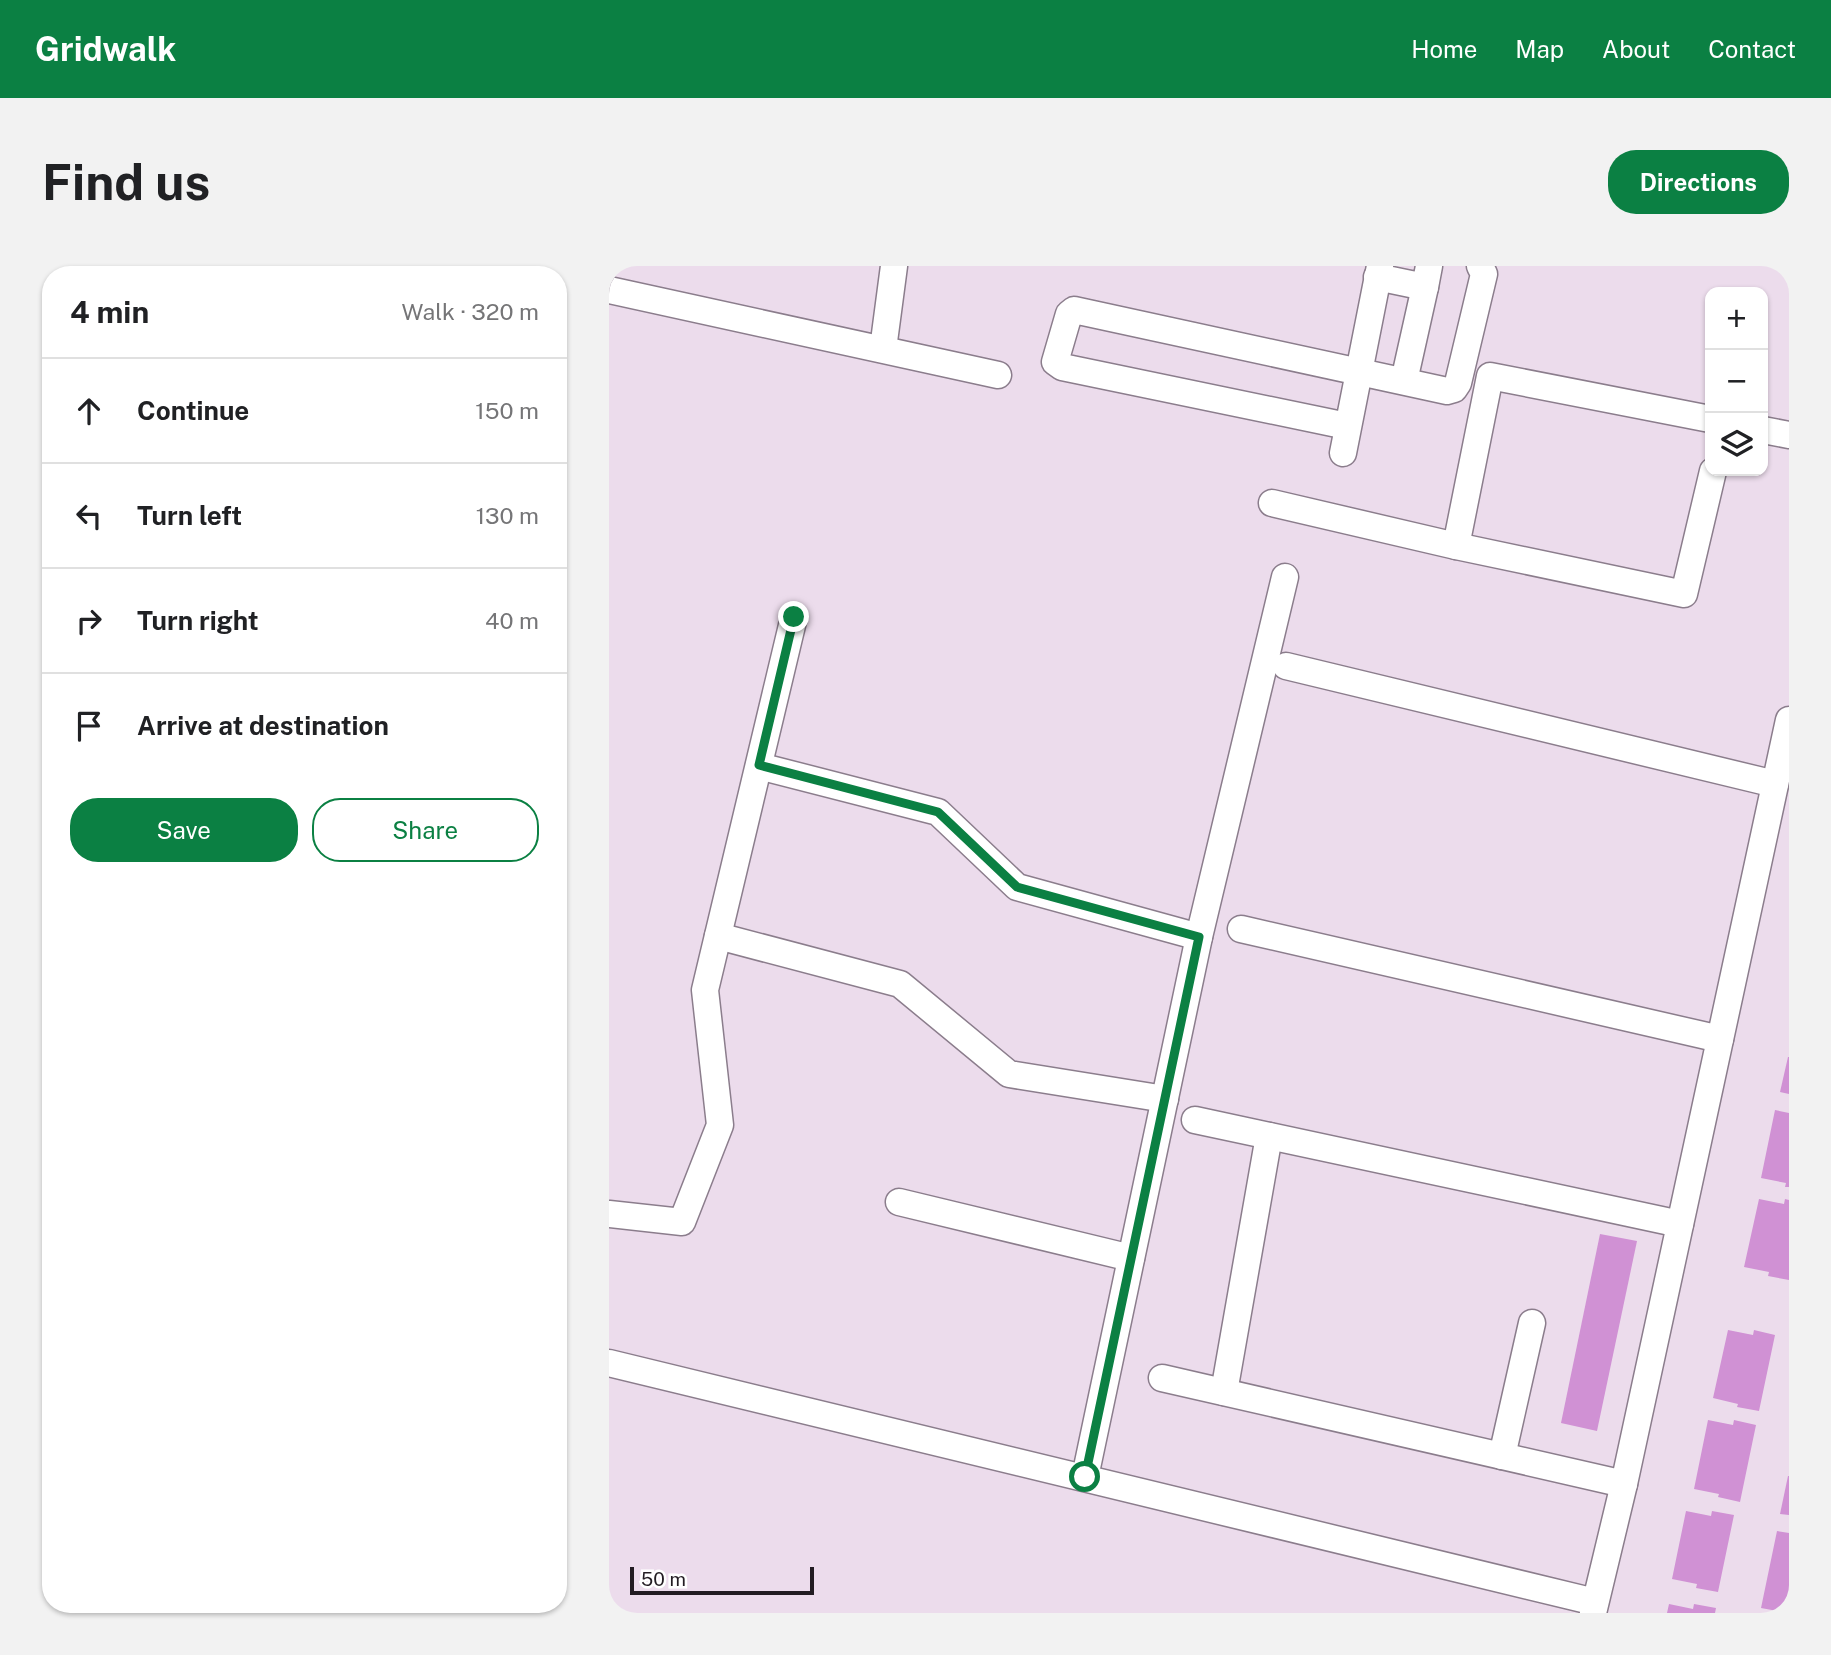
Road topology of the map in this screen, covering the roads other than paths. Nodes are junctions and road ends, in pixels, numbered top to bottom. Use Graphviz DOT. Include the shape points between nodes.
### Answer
graph roads {
  1 [pos="894,266"];
  2 [pos="1480,266"];
  3 [pos="1378,271"];
  4 [pos="1427,276"];
  5 [pos="609,290"];
  6 [pos="883,349"];
  7 [pos="1357,372"];
  8 [pos="998,375"];
  9 [pos="1404,382"];
  10 [pos="1705,418"];
  11 [pos="1347,426"];
  12 [pos="1768,431"];
  13 [pos="1789,435"];
  14 [pos="1343,453"];
  15 [pos="1712,476"];
  16 [pos="1272,503"];
  17 [pos="1455,547"];
  18 [pos="1285,578"];
  19 [pos="794,617"];
  20 [pos="1286,666"];
  21 [pos="1789,720"];
  22 [pos="759,765"];
  23 [pos="1775,784"];
  24 [pos="1241,929"];
  25 [pos="718,936"];
  26 [pos="1199,937"];
  27 [pos="1720,1040"];
  28 [pos="1165,1100"];
  29 [pos="1195,1120"];
  30 [pos="1269,1136"];
  31 [pos="899,1202"];
  32 [pos="609,1214"];
  33 [pos="1680,1224"];
  34 [pos="1131,1258"];
  35 [pos="1532,1323"];
  36 [pos="609,1363"];
  37 [pos="1162,1378"];
  38 [pos="1224,1392"];
  39 [pos="1502,1456"];
  40 [pos="1085,1477"];
  41 [pos="1624,1484"];
  42 [pos="1594,1608"];
  1 -- 6 [label="street"];
  2 -- 9 [label="street" via="1484,274 1458,383 1447,391"];
  3 -- 4 [label="street"];
  3 -- 7 [label="street"];
  4 -- 9 [label="street"];
  5 -- 6 [label="street"];
  6 -- 8 [label="street"];
  7 -- 9 [label="street"];
  7 -- 11 [label="street"];
  7 -- 11 [label="street" via="1074,310 1056,355 1055,362 1062,366"];
  10 -- 17 [label="street" via="1490,376"];
  11 -- 14 [label="street"];
  12 -- 13 [label="street"];
  15 -- 17 [label="street" via="1684,594"];
  16 -- 17 [label="street"];
  18 -- 26 [label="street"];
  19 -- 22 [label="street"];
  20 -- 23 [label="street"];
  21 -- 23 [label="street"];
  22 -- 25 [label="street"];
  22 -- 26 [label="street" via="938,812 1017,887"];
  23 -- 27 [label="street"];
  24 -- 27 [label="street"];
  25 -- 28 [label="street" via="900,984 1009,1074"];
  25 -- 32 [label="street" via="705,990 720,1125 682,1222"];
  26 -- 28 [label="street"];
  27 -- 33 [label="street"];
  28 -- 34 [label="street"];
  29 -- 30 [label="street"];
  30 -- 33 [label="street"];
  30 -- 38 [label="street"];
  31 -- 34 [label="street"];
  33 -- 41 [label="street"];
  34 -- 40 [label="street"];
  35 -- 39 [label="street"];
  36 -- 40 [label="street"];
  37 -- 38 [label="street"];
  38 -- 39 [label="street"];
  39 -- 41 [label="street"];
  40 -- 42 [label="street"];
  41 -- 42 [label="street"];
}
